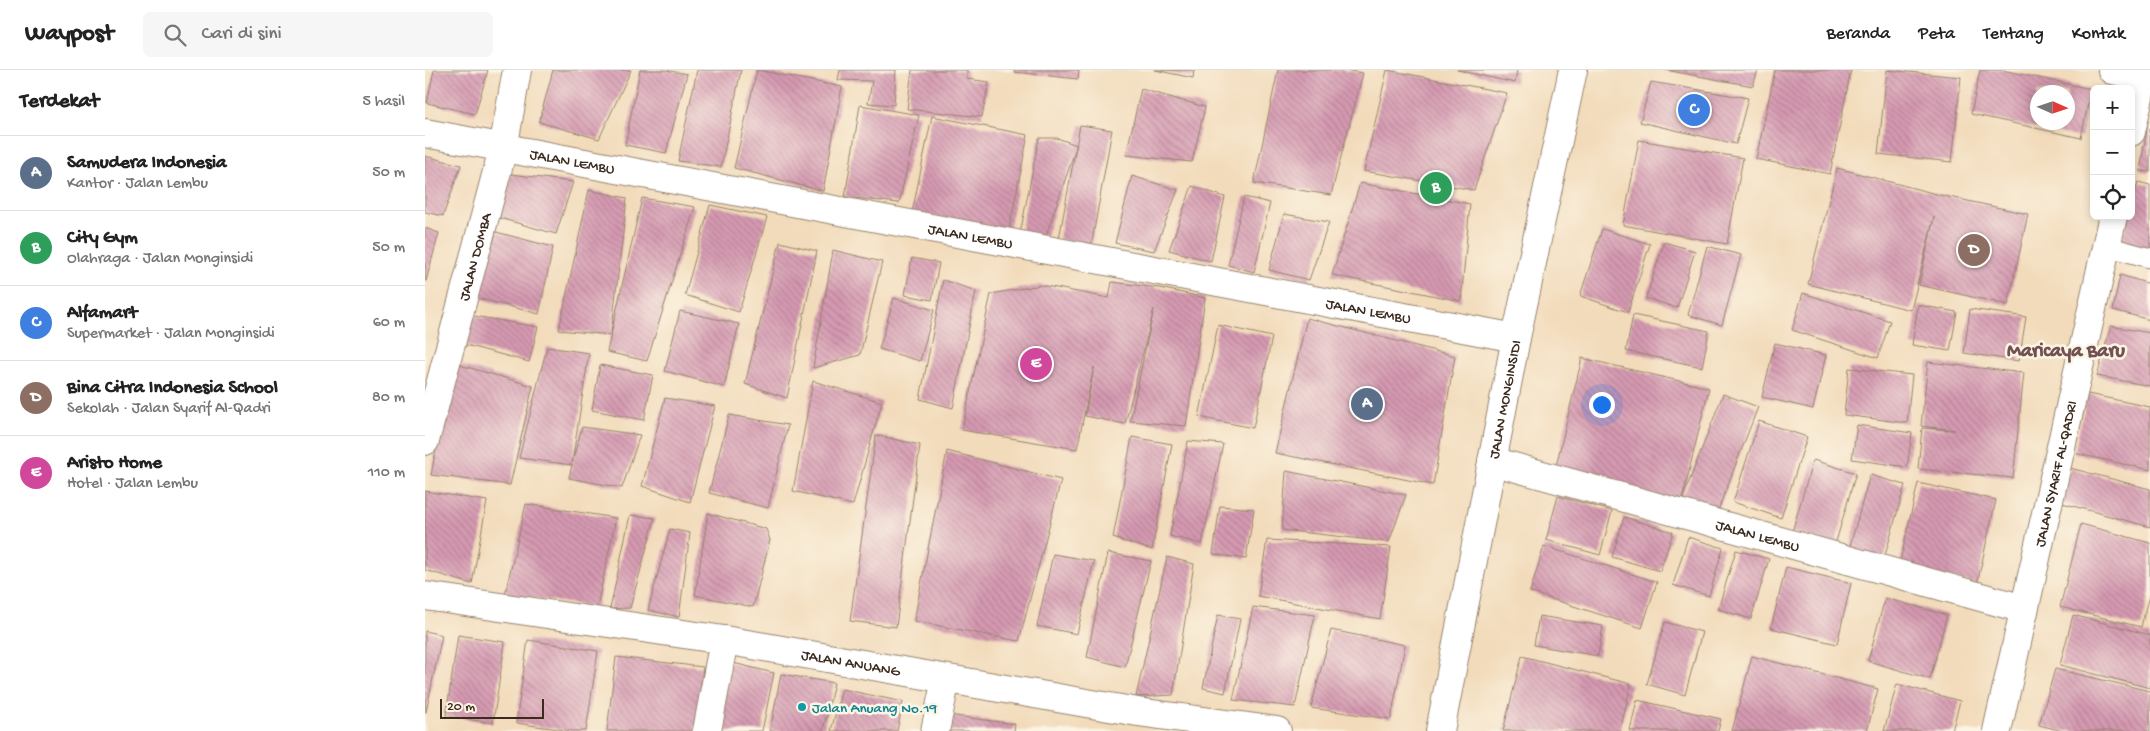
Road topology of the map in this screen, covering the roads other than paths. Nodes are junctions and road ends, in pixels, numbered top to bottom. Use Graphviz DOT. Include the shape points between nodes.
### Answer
graph roads {
  1 [pos="517,70"];
  2 [pos="1573,70"];
  3 [pos="2112,70"];
  4 [pos="2144,73"];
  5 [pos="2131,130"];
  6 [pos="425,133"];
  7 [pos="503,149"];
  8 [pos="2112,220"];
  9 [pos="2106,246"];
  10 [pos="2150,258"];
  11 [pos="1517,338"];
  12 [pos="425,441"];
  13 [pos="1492,461"];
  14 [pos="425,596"];
  15 [pos="2024,609"];
  16 [pos="724,640"];
  17 [pos="946,679"];
  18 [pos="707,731"];
  19 [pos="935,731"];
  20 [pos="1277,731"];
  21 [pos="1441,731"];
  22 [pos="1997,731"];
  1 -- 7 [label="street, JALAN DOMBA"];
  2 -- 11 [label="street, JALAN MONGINSIDI"];
  3 -- 4 [label="street"];
  4 -- 5 [label="street"];
  6 -- 7 [label="street, JALAN LEMBU"];
  7 -- 11 [label="street, JALAN LEMBU"];
  7 -- 12 [label="street, JALAN DOMBA"];
  8 -- 9 [label="street, JALAN SYARIF AL-QADRI"];
  9 -- 10 [label="lane"];
  9 -- 15 [label="street, JALAN SYARIF AL-QADRI"];
  11 -- 13 [label="street, JALAN MONGINSIDI"];
  13 -- 15 [label="street, JALAN LEMBU"];
  13 -- 21 [label="street, JALAN MONGINSIDI"];
  14 -- 16 [label="street, JALAN ANUANG"];
  15 -- 22 [label="street, JALAN SYARIF AL-QADRI"];
  16 -- 17 [label="street, JALAN ANUANG"];
  16 -- 18 [label="street"];
  17 -- 19 [label="street"];
  17 -- 20 [label="street, JALAN ANUANG" via="1138,712"];
}
